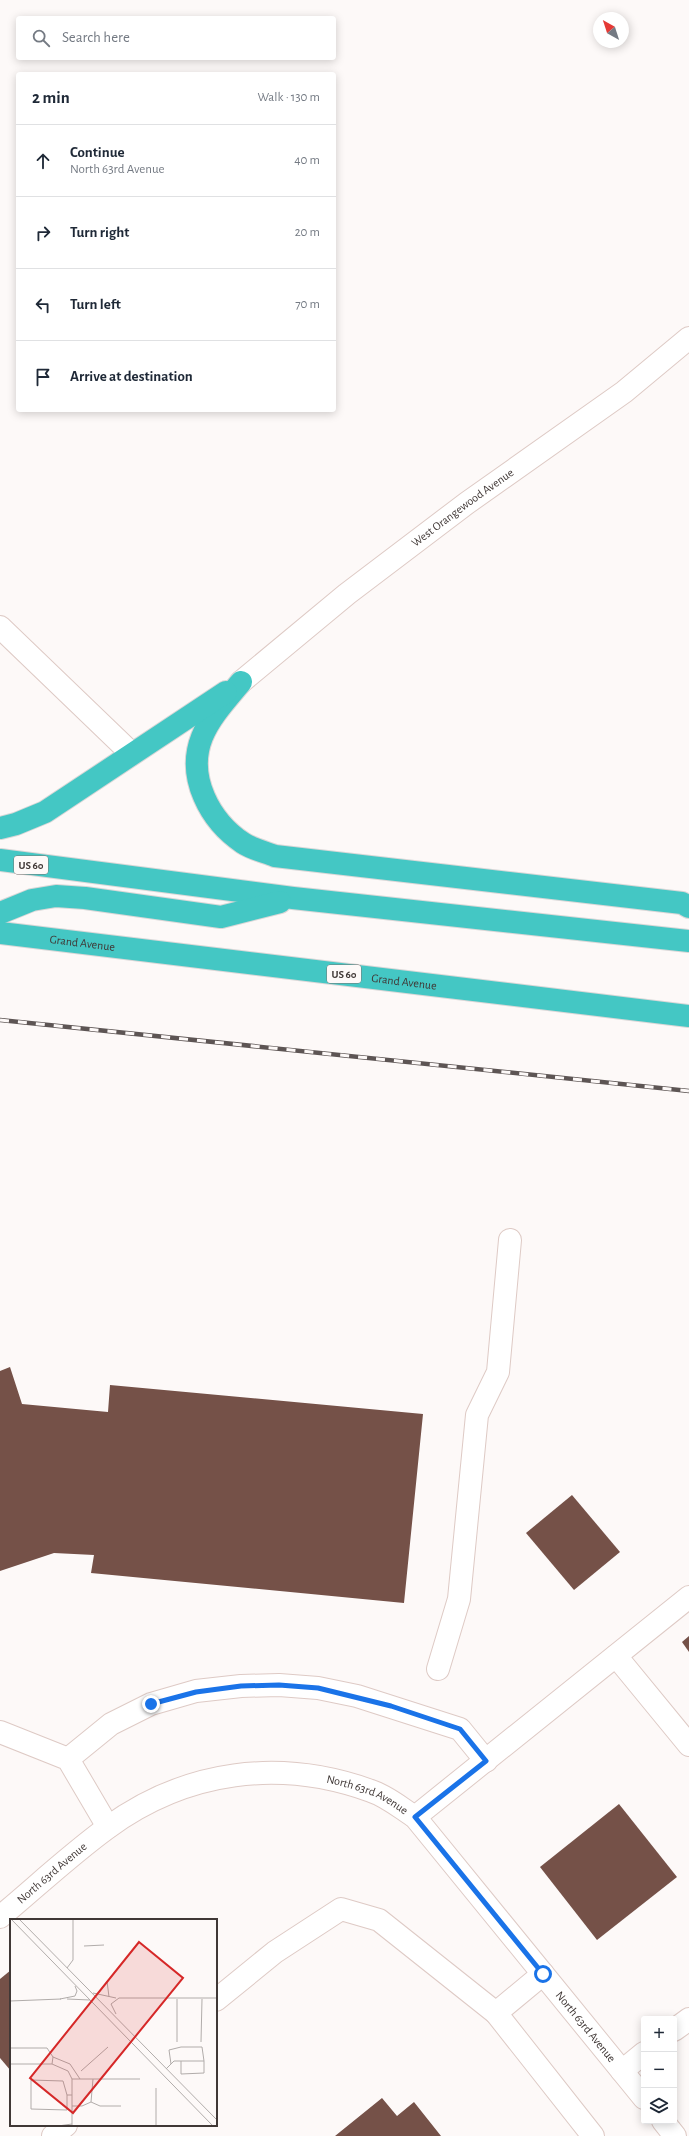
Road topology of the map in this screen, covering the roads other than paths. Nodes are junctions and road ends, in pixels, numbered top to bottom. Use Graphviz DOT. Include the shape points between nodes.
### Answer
graph roads {
  1 [pos="689,338"];
  2 [pos="0,627"];
  3 [pos="241,682"];
  4 [pos="132,754"];
  5 [pos="0,828"];
  6 [pos="0,860"];
  7 [pos="293,898"];
  8 [pos="689,907"];
  9 [pos="0,913"];
  10 [pos="0,933"];
  11 [pos="689,941"];
  12 [pos="689,1016"];
  13 [pos="510,1240"];
  14 [pos="689,1597"];
  15 [pos="616,1656"];
  16 [pos="438,1669"];
  17 [pos="0,1732"];
  18 [pos="689,1745"];
  19 [pos="68,1759"];
  20 [pos="486,1761"];
  21 [pos="415,1817"];
  22 [pos="108,1827"];
  23 [pos="0,1917"];
  24 [pos="543,1974"];
  25 [pos="217,1999"];
  26 [pos="496,2013"];
  27 [pos="689,2019"];
  28 [pos="677,2028"];
  29 [pos="641,2055"];
  30 [pos="622,2071"];
  31 [pos="641,2094"];
  32 [pos="665,2124"];
  33 [pos="65,2126"];
  34 [pos="53,2136"];
  35 [pos="592,2136"];
  36 [pos="675,2136"];
  1 -- 3 [label="street, West Orangewood Avenue" via="624,392 480,494 347,594"];
  2 -- 4 [label="street"];
  3 -- 4 [label="highway"];
  3 -- 8 [label="highway" via="212,719 202,737 196,756 199,786 205,801 218,820 244,844 275,856 675,902"];
  4 -- 5 [label="highway" via="45,812"];
  6 -- 7 [label="highway, US 60"];
  7 -- 9 [label="highway" via="221,916 56,896 32,900"];
  7 -- 11 [label="highway, US 60"];
  10 -- 12 [label="highway, Grand Avenue / US 60"];
  13 -- 16 [label="street" via="498,1372 477,1415 459,1599"];
  14 -- 15 [label="street"];
  15 -- 18 [label="street"];
  15 -- 20 [label="street"];
  17 -- 19 [label="street"];
  19 -- 20 [label="street" via="111,1724 151,1704 196,1692 241,1686 279,1685 318,1688 357,1696 460,1729"];
  19 -- 22 [label="street"];
  20 -- 21 [label="street"];
  21 -- 22 [label="street, North 63rd Avenue" via="373,1791 316,1776 257,1772 206,1779 158,1797"];
  21 -- 24 [label="street, North 63rd Avenue"];
  22 -- 23 [label="street, North 63rd Avenue"];
  24 -- 26 [label="street"];
  24 -- 30 [label="street, North 63rd Avenue"];
  25 -- 26 [label="street" via="275,1952 341,1909 379,1920"];
  26 -- 35 [label="street"];
  27 -- 28 [label="street"];
  29 -- 30 [label="street"];
  30 -- 31 [label="street, North 63rd Avenue"];
  32 -- 36 [label="street"];
  33 -- 34 [label="street"];
}
